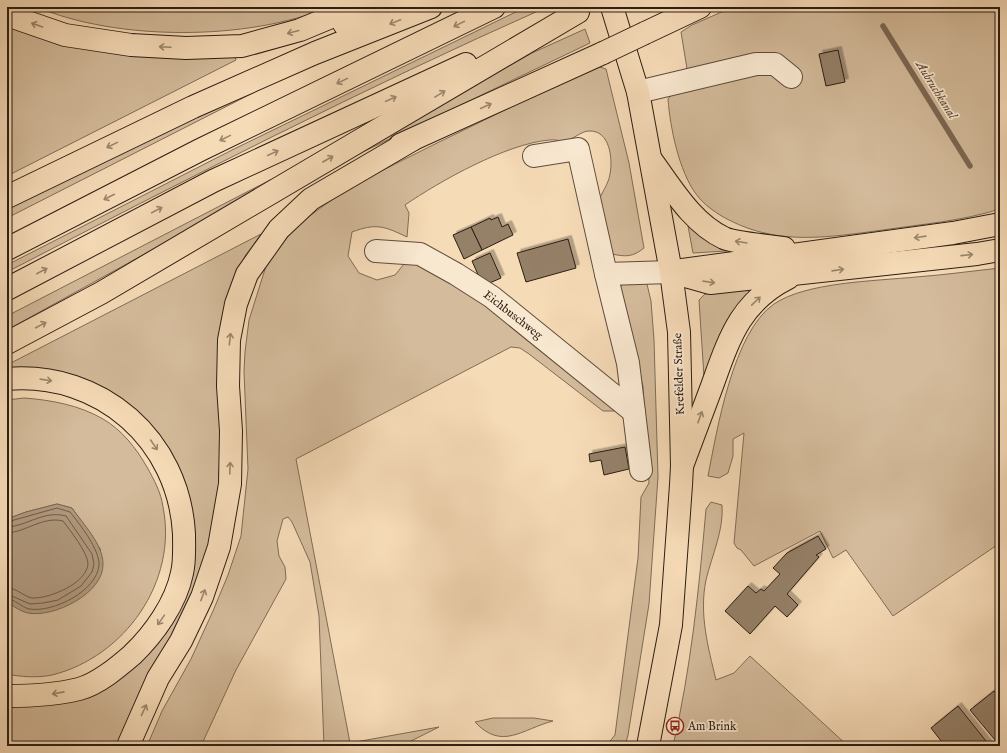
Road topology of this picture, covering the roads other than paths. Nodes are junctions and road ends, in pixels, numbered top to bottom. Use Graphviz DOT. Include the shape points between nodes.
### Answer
graph roads {
  1 [pos="355,7"];
  2 [pos="378,7"];
  3 [pos="431,7"];
  4 [pos="494,7"];
  5 [pos="612,7"];
  6 [pos="584,10"];
  7 [pos="694,10"];
  8 [pos="7,15"];
  9 [pos="791,77"];
  10 [pos="638,92"];
  11 [pos="147,128"];
  12 [pos="412,140"];
  13 [pos="534,156"];
  14 [pos="652,161"];
  15 [pos="7,196"];
  16 [pos="1000,224"];
  17 [pos="7,249"];
  18 [pos="1000,250"];
  19 [pos="376,251"];
  20 [pos="821,251"];
  21 [pos="671,272"];
  22 [pos="606,274"];
  23 [pos="794,276"];
  24 [pos="7,289"];
  25 [pos="101,293"];
  26 [pos="7,343"];
  27 [pos="7,380"];
  28 [pos="634,412"];
  29 [pos="682,466"];
  30 [pos="641,470"];
  31 [pos="7,696"];
  32 [pos="128,746"];
  33 [pos="648,746"];
  1 -- 8 [label="main road, one-way" via="300,30 242,46 186,48 131,45 65,35"];
  2 -- 11 [label="main road" via="185,103"];
  3 -- 11 [label="main road, one-way" via="315,54"];
  4 -- 17 [label="main road, one-way" via="200,150"];
  5 -- 10 [label="main road, Krefelder Straße"];
  24 -- 6 [label="main road, one-way" via="213,181"];
  25 -- 6 [label="main road, one-way"];
  12 -- 7 [label="main road, one-way, bridge"];
  9 -- 10 [label="lane" via="775,64 756,64"];
  10 -- 14 [label="main road, Krefelder Straße"];
  11 -- 15 [label="main road, one-way"];
  12 -- 25 [label="main road" via="307,188 150,272"];
  32 -- 12 [label="main road, one-way" via="158,678 181,641 202,597 219,547 230,484 229,340 236,304 247,274 279,229 311,199"];
  13 -- 22 [label="lane" via="578,149"];
  20 -- 14 [label="main road, one-way" via="725,239 704,224 684,204"];
  14 -- 21 [label="main road, Krefelder Straße"];
  16 -- 20 [label="main road, one-way"];
  23 -- 18 [label="main road, one-way"];
  19 -- 28 [label="lane, Eichbuschweg" via="420,254 492,296"];
  20 -- 21 [label="main road"];
  21 -- 22 [label="lane"];
  21 -- 23 [label="main road, one-way" via="710,284"];
  21 -- 29 [label="main road, Krefelder Straße" via="678,332"];
  22 -- 28 [label="lane" via="628,363"];
  29 -- 23 [label="main road, one-way" via="738,321 754,301"];
  26 -- 25 [label="main road, one-way"];
  27 -- 31 [label="main road, one-way" via="27,378 61,382 99,397 133,420 156,448 173,480 182,513 184,546 182,573 168,610 144,643 115,670 81,689 43,696"];
  28 -- 30 [label="lane"];
  29 -- 33 [label="main road, Krefelder Straße" via="671,625"];
}
